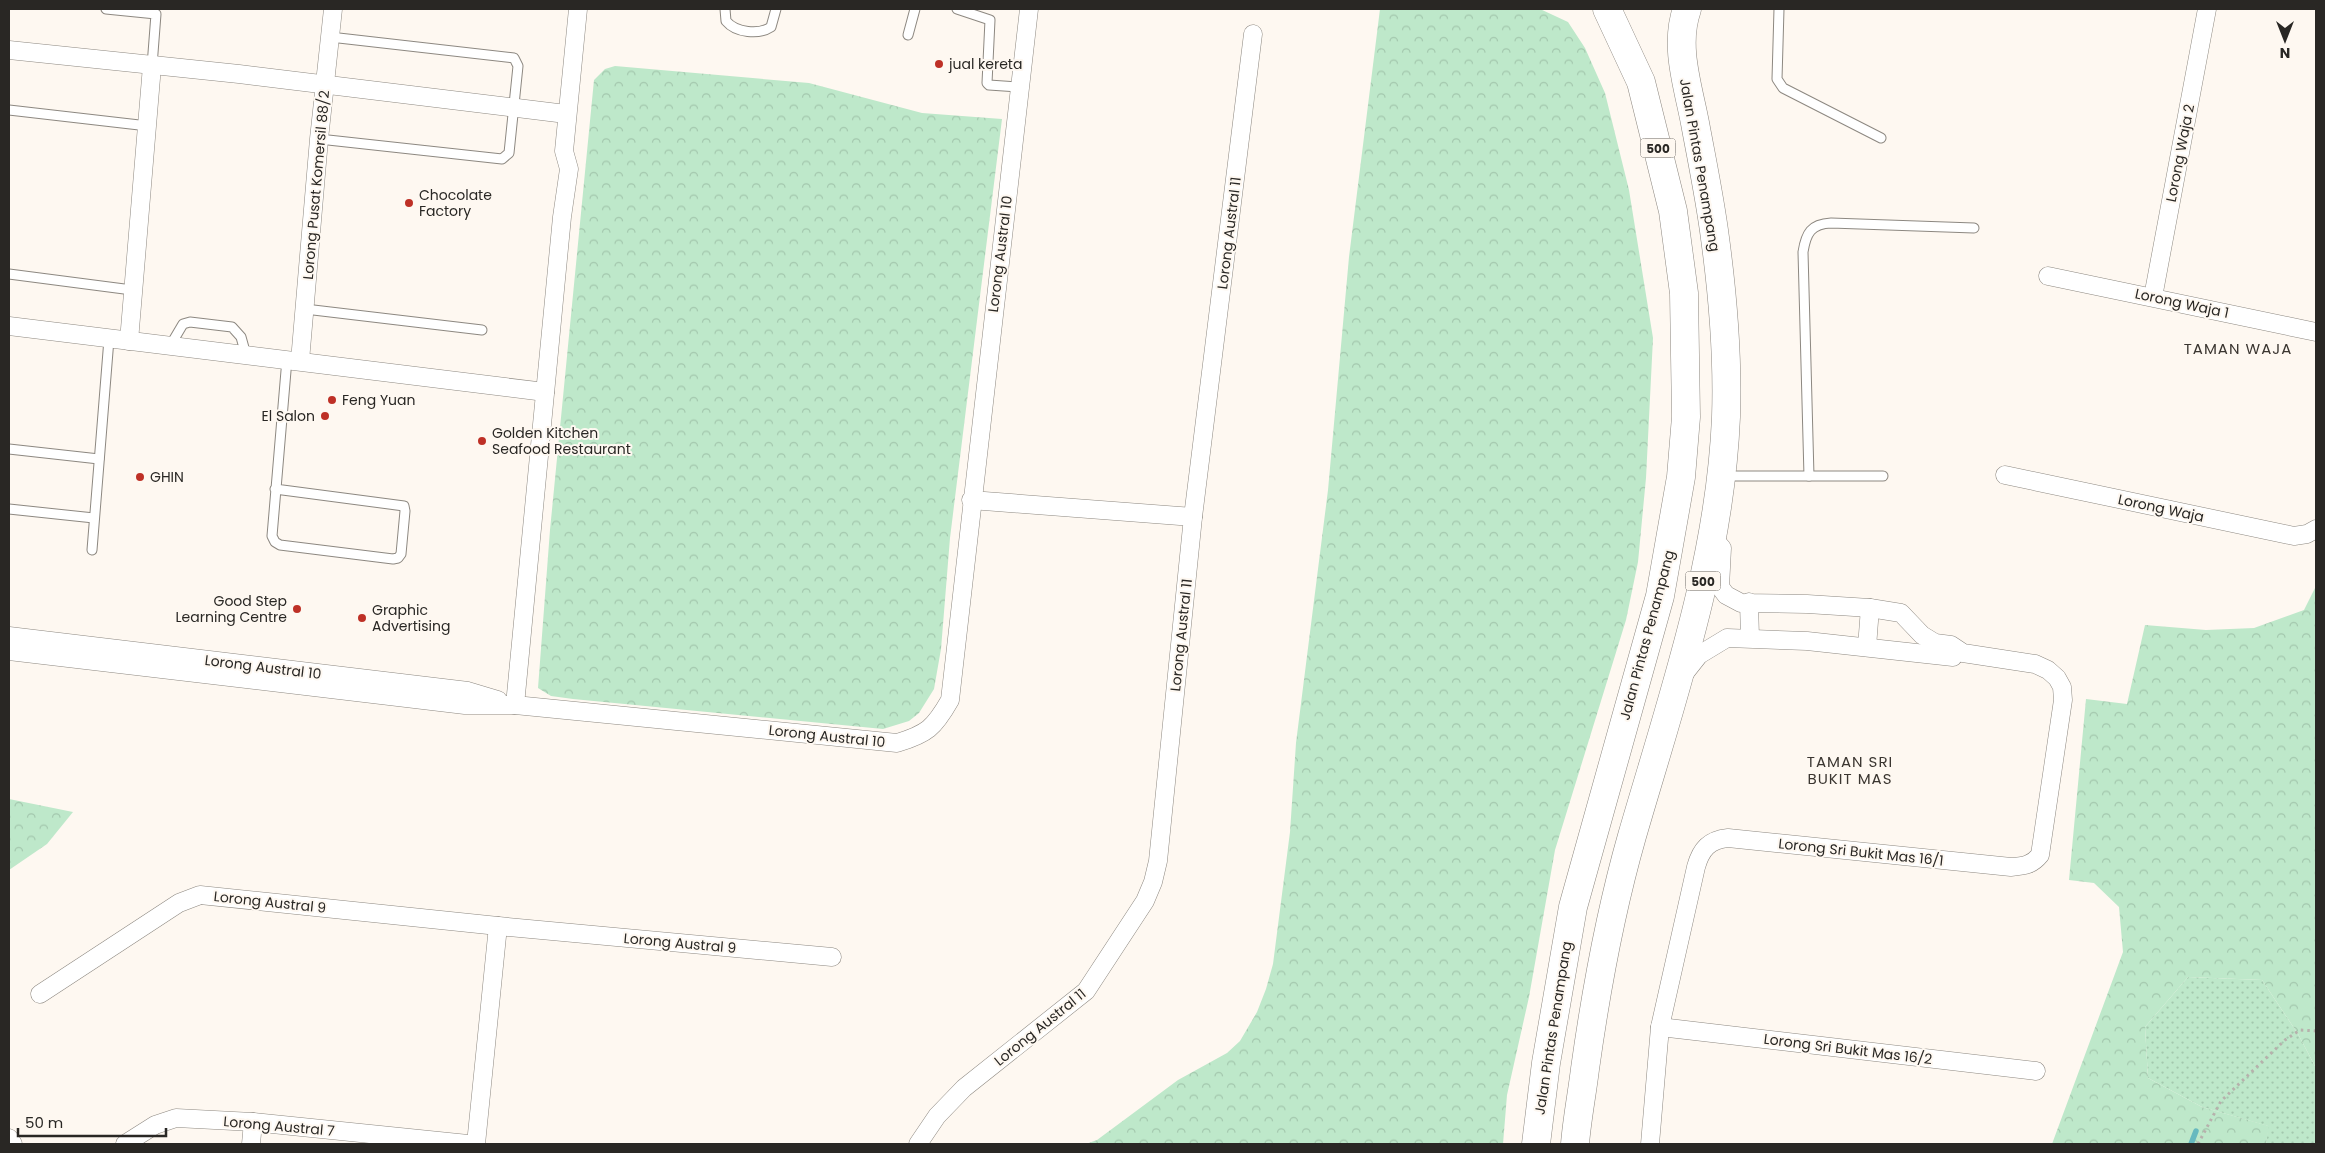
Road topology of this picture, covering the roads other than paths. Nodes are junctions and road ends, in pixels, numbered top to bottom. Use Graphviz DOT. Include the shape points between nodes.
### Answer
graph roads {
  1 [pos="106,9"];
  2 [pos="333,9"];
  3 [pos="578,9"];
  4 [pos="725,9"];
  5 [pos="776,9"];
  6 [pos="915,9"];
  7 [pos="957,9"];
  8 [pos="1029,9"];
  9 [pos="1607,9"];
  10 [pos="1687,9"];
  11 [pos="1779,9"];
  12 [pos="2207,9"];
  13 [pos="157,11"];
  14 [pos="1253,34"];
  15 [pos="908,35"];
  16 [pos="330,37"];
  17 [pos="9,50"];
  18 [pos="152,66"];
  19 [pos="325,84"];
  20 [pos="1019,87"];
  21 [pos="514,107"];
  22 [pos="9,110"];
  23 [pos="566,114"];
  24 [pos="148,126"];
  25 [pos="1882,138"];
  26 [pos="319,139"];
  27 [pos="1974,228"];
  28 [pos="9,274"];
  29 [pos="2048,276"];
  30 [pos="132,290"];
  31 [pos="2153,297"];
  32 [pos="305,309"];
  33 [pos="9,326"];
  34 [pos="482,330"];
  35 [pos="2316,332"];
  36 [pos="109,339"];
  37 [pos="129,342"];
  38 [pos="170,346"];
  39 [pos="246,355"];
  40 [pos="294,360"];
  41 [pos="545,392"];
  42 [pos="9,449"];
  43 [pos="98,459"];
  44 [pos="1722,476"];
  45 [pos="1809,476"];
  46 [pos="1883,476"];
  47 [pos="2004,476"];
  48 [pos="275,489"];
  49 [pos="971,500"];
  50 [pos="9,509"];
  51 [pos="1193,517"];
  52 [pos="94,518"];
  53 [pos="2316,529"];
  54 [pos="1713,538"];
  55 [pos="92,550"];
  56 [pos="1749,602"];
  57 [pos="1870,608"];
  58 [pos="9,636"];
  59 [pos="1750,638"];
  60 [pos="1867,647"];
  61 [pos="9,650"];
  62 [pos="1963,653"];
  63 [pos="1679,680"];
  64 [pos="515,705"];
  65 [pos="498,926"];
  66 [pos="832,957"];
  67 [pos="40,994"];
  68 [pos="1660,1027"];
  69 [pos="2036,1072"];
  70 [pos="253,1122"];
  71 [pos="9,1138"];
  72 [pos="13,1144"];
  73 [pos="125,1144"];
  74 [pos="251,1144"];
  75 [pos="468,1144"];
  76 [pos="476,1144"];
  77 [pos="918,1144"];
  78 [pos="1536,1144"];
  79 [pos="1575,1144"];
  80 [pos="1650,1144"];
  1 -- 13 [label="lane"];
  2 -- 16 [label="street, Lorong Pusat Komersil 88/2"];
  3 -- 23 [label="street"];
  4 -- 5 [label="lane" via="726,21 734,29 762,32 771,27"];
  6 -- 15 [label="lane"];
  7 -- 20 [label="lane" via="990,20 989,85"];
  8 -- 20 [label="street, Lorong Austral 10"];
  9 -- 78 [label="main road, Jalan Pintas Penampang / 500" via="1640,82 1673,211 1684,293 1686,417 1681,477 1660,596 1573,907 1550,1033"];
  10 -- 44 [label="main road, Jalan Pintas Penampang / 500" via="1682,48 1684,79 1714,231 1725,328 1726,415"];
  11 -- 25 [label="lane" via="1777,79 1783,88"];
  12 -- 31 [label="street, Lorong Waja 2"];
  13 -- 18 [label="lane"];
  14 -- 51 [label="street, Lorong Austral 11"];
  16 -- 19 [label="street, Lorong Pusat Komersil 88/2"];
  16 -- 21 [label="lane" via="514,58 518,66"];
  17 -- 18 [label="street"];
  18 -- 19 [label="street"];
  18 -- 24 [label="street"];
  19 -- 21 [label="street"];
  19 -- 26 [label="street, Lorong Pusat Komersil 88/2"];
  20 -- 49 [label="street, Lorong Austral 10"];
  21 -- 23 [label="street"];
  21 -- 26 [label="lane" via="509,153 502,159"];
  22 -- 24 [label="lane"];
  23 -- 41 [label="street" via="564,150 569,170"];
  24 -- 30 [label="street"];
  26 -- 32 [label="street, Lorong Pusat Komersil 88/2"];
  27 -- 45 [label="lane" via="1831,223 1810,229 1803,252"];
  28 -- 30 [label="lane"];
  29 -- 31 [label="street, Lorong Waja 1"];
  30 -- 37 [label="street"];
  31 -- 35 [label="street, Lorong Waja 1"];
  32 -- 34 [label="lane"];
  32 -- 40 [label="street, Lorong Pusat Komersil 88/2"];
  33 -- 36 [label="street"];
  36 -- 37 [label="street"];
  36 -- 43 [label="lane"];
  37 -- 38 [label="street"];
  38 -- 39 [label="street"];
  38 -- 39 [label="lane" via="183,324 207,324 232,327 241,337"];
  39 -- 40 [label="street"];
  40 -- 41 [label="street"];
  40 -- 48 [label="lane"];
  41 -- 64 [label="street"];
  42 -- 43 [label="lane"];
  43 -- 52 [label="lane"];
  44 -- 45 [label="lane"];
  44 -- 54 [label="main road, Jalan Pintas Penampang / 500"];
  45 -- 46 [label="lane"];
  47 -- 53 [label="street, Lorong Waja" via="2294,536"];
  48 -- 48 [label="lane" via="404,506 401,554 393,559 280,546 272,536"];
  49 -- 51 [label="street"];
  49 -- 64 [label="street, Lorong Austral 10" via="950,700 938,721 920,736 896,743"];
  50 -- 52 [label="lane"];
  51 -- 77 [label="street, Lorong Austral 11" via="1158,861 1145,901 1086,991 964,1088"];
  52 -- 55 [label="lane"];
  54 -- 56 [label="street, Lorong Sri Bukit Mas 16/1" via="1722,548 1720,587 1726,595 1741,603"];
  54 -- 63 [label="main road, Jalan Pintas Penampang / 500"];
  56 -- 57 [label="street, Lorong Sri Bukit Mas 16/1"];
  56 -- 59 [label="street"];
  57 -- 60 [label="street"];
  57 -- 62 [label="street, Lorong Sri Bukit Mas 16/1" via="1902,613 1922,635 1935,643 1951,645"];
  58 -- 64 [label="street, Lorong Austral 10" via="468,691"];
  59 -- 60 [label="street, Lorong Sri Bukit Mas 16/1"];
  59 -- 63 [label="street, Lorong Sri Bukit Mas 16/1" via="1727,638 1713,644 1699,655"];
  60 -- 62 [label="street, Lorong Sri Bukit Mas 16/1" via="1956,657"];
  61 -- 64 [label="street, Lorong Austral 10" via="465,705"];
  62 -- 68 [label="street, Lorong Sri Bukit Mas 16/1" via="2035,664 2057,678 2062,687 2064,700 2040,855 2034,862 2011,867 1716,839 1700,854 1696,867"];
  63 -- 79 [label="main road, Jalan Pintas Penampang / 500" via="1631,838 1612,914 1595,995"];
  65 -- 66 [label="street, Lorong Austral 9"];
  65 -- 67 [label="street, Lorong Austral 9" via="200,895 179,903"];
  65 -- 76 [label="street"];
  68 -- 69 [label="street, Lorong Sri Bukit Mas 16/2"];
  68 -- 80 [label="street, Lorong Sri Bukit Mas 16/1"];
  70 -- 73 [label="street, Lorong Austral 7" via="176,1118 155,1125"];
  70 -- 74 [label="street"];
  70 -- 75 [label="street, Lorong Austral 7"];
  71 -- 72 [label="street"];
}
